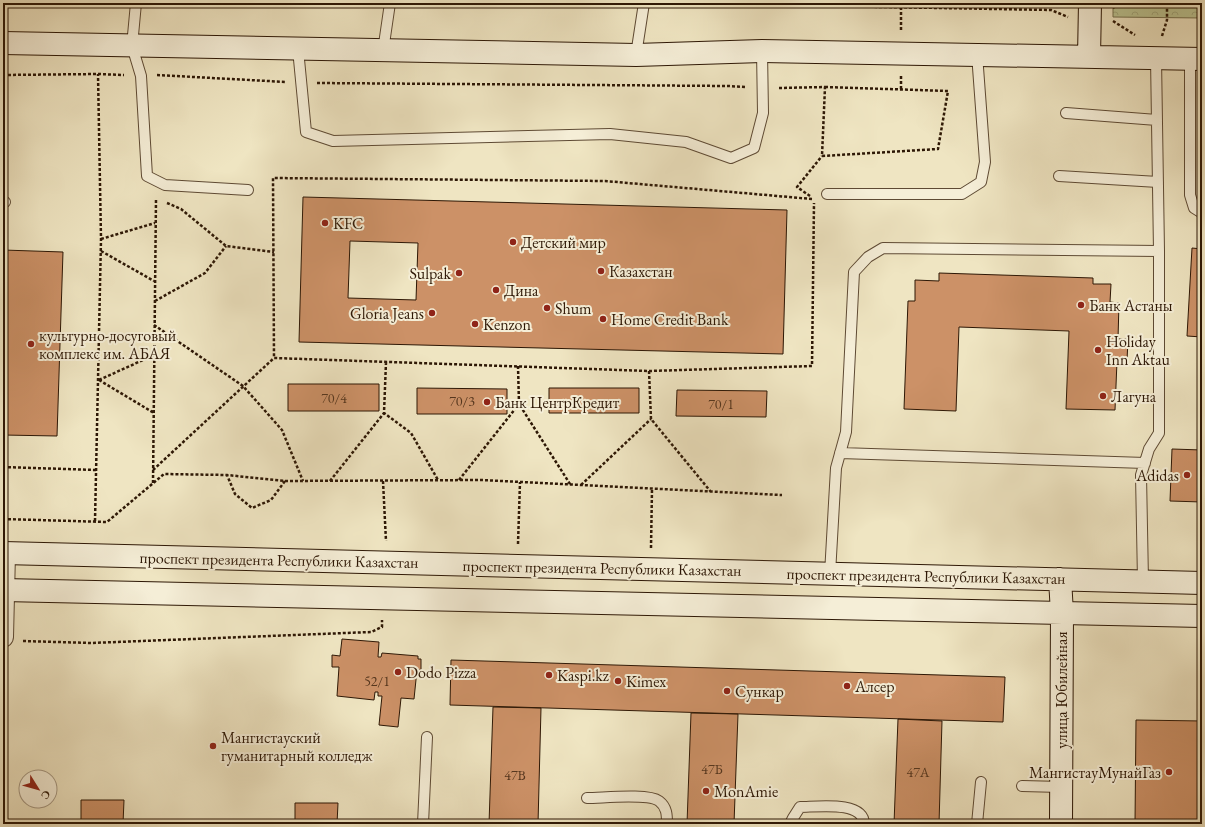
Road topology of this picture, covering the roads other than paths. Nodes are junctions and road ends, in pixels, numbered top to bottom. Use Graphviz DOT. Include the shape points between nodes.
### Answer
graph roads {
  1 [pos="136,3"];
  2 [pos="390,3"];
  3 [pos="644,3"];
  4 [pos="1090,3"];
  5 [pos="3,43"];
  6 [pos="132,46"];
  7 [pos="298,49"];
  8 [pos="1158,50"];
  9 [pos="383,51"];
  10 [pos="762,51"];
  11 [pos="977,54"];
  12 [pos="636,55"];
  13 [pos="1089,57"];
  14 [pos="1196,58"];
  15 [pos="1066,113"];
  16 [pos="1157,120"];
  17 [pos="1059,176"];
  18 [pos="1158,182"];
  19 [pos="248,190"];
  20 [pos="827,194"];
  21 [pos="1202,213"];
  22 [pos="1159,251"];
  23 [pos="840,453"];
  24 [pos="1145,463"];
  25 [pos="4,553"];
  26 [pos="830,574"];
  27 [pos="1060,579"];
  28 [pos="1143,581"];
  29 [pos="1202,583"];
  30 [pos="4,590"];
  31 [pos="1062,613"];
  32 [pos="1202,616"];
  33 [pos="3,637"];
  34 [pos="427,737"];
  35 [pos="981,782"];
  36 [pos="1022,786"];
  37 [pos="1061,787"];
  38 [pos="587,798"];
  39 [pos="423,824"];
  40 [pos="667,824"];
  41 [pos="790,824"];
  42 [pos="864,824"];
  43 [pos="977,824"];
  44 [pos="1061,824"];
  1 -- 6 [label="lane"];
  2 -- 9 [label="lane"];
  3 -- 12 [label="lane"];
  4 -- 13 [label="main road"];
  5 -- 6 [label="main road"];
  6 -- 7 [label="main road"];
  6 -- 19 [label="lane" via="141,76 147,176 165,185"];
  7 -- 9 [label="main road"];
  7 -- 10 [label="lane" via="306,132 334,141 610,134 686,142 731,158 754,148 763,113"];
  8 -- 13 [label="main road"];
  8 -- 14 [label="main road"];
  8 -- 16 [label="lane"];
  9 -- 12 [label="main road"];
  10 -- 11 [label="main road"];
  10 -- 12 [label="main road"];
  11 -- 13 [label="main road"];
  11 -- 20 [label="lane" via="984,162 981,182 962,194"];
  14 -- 21 [label="lane" via="1190,195 1194,208"];
  15 -- 16 [label="lane"];
  16 -- 18 [label="lane"];
  17 -- 18 [label="lane"];
  18 -- 22 [label="lane"];
  22 -- 23 [label="lane" via="882,248 868,257 854,272 846,432"];
  22 -- 24 [label="lane" via="1159,433 1149,449"];
  23 -- 24 [label="lane"];
  23 -- 26 [label="lane" via="836,468"];
  24 -- 28 [label="lane" via="1141,475"];
  25 -- 26 [label="main road, проспект президента Республики Казахстан"];
  25 -- 30 [label="street"];
  26 -- 27 [label="main road, проспект президента Республики Казахстан"];
  27 -- 28 [label="main road, проспект президента Республики Казахстан"];
  27 -- 31 [label="main road, улица Юбилейная"];
  28 -- 29 [label="main road, проспект президента Республики Казахстан"];
  30 -- 31 [label="main road"];
  30 -- 33 [label="street"];
  31 -- 32 [label="main road"];
  31 -- 37 [label="main road, улица Юбилейная"];
  34 -- 39 [label="lane"];
  35 -- 43 [label="lane"];
  36 -- 37 [label="lane"];
  37 -- 44 [label="main road, улица Юбилейная"];
  38 -- 40 [label="lane" via="646,796 659,801 667,810"];
  41 -- 42 [label="lane" via="800,808 848,807 858,811"];
}
